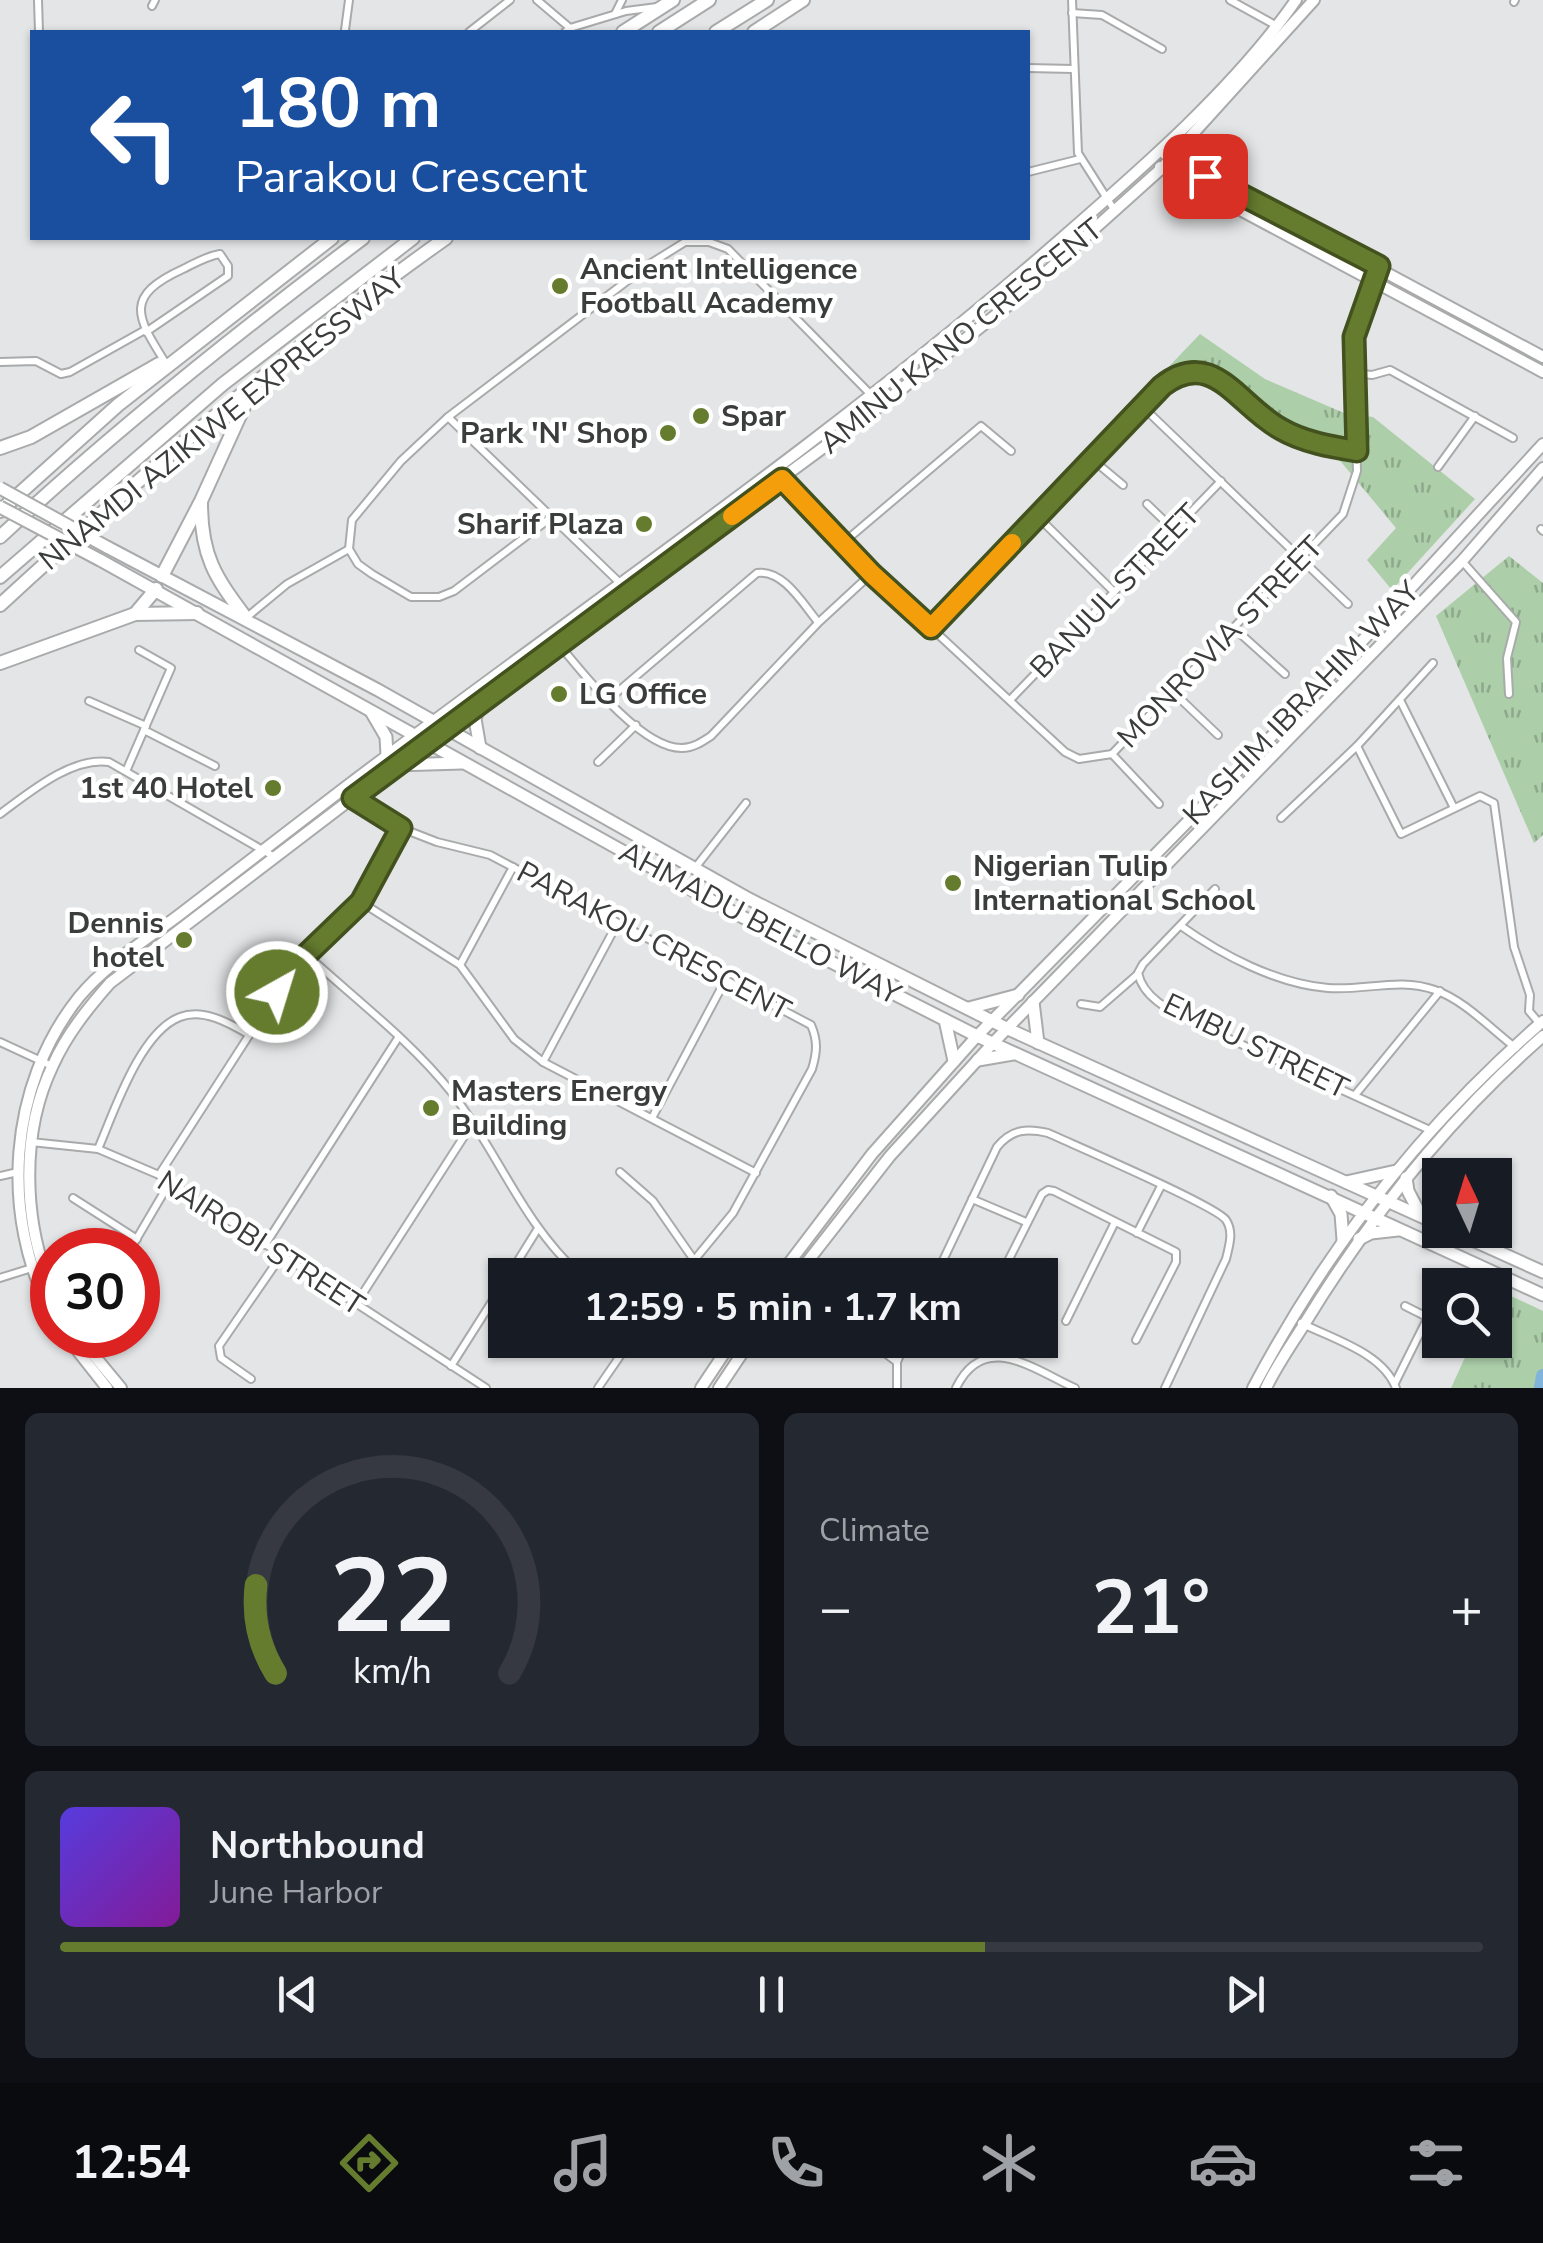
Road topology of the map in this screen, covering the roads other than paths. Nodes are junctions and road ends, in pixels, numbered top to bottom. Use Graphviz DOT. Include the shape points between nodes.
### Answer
graph roads {
  1 [pos="38,0"];
  2 [pos="349,0"];
  3 [pos="510,0"];
  4 [pos="537,0"];
  5 [pos="622,0"];
  6 [pos="709,0"];
  7 [pos="767,0"];
  8 [pos="803,0"];
  9 [pos="1072,0"];
  10 [pos="1230,0"];
  11 [pos="1296,0"];
  12 [pos="668,3"];
  13 [pos="1311,4"];
  14 [pos="1072,13"];
  15 [pos="615,14"];
  16 [pos="1282,29"];
  17 [pos="39,30"];
  18 [pos="344,30"];
  19 [pos="472,30"];
  20 [pos="567,30"];
  21 [pos="626,30"];
  22 [pos="662,30"];
  23 [pos="719,30"];
  24 [pos="757,30"];
  25 [pos="1162,48"];
  26 [pos="1030,68"];
  27 [pos="1073,69"];
  28 [pos="1161,156"];
  29 [pos="1080,159"];
  30 [pos="1162,168"];
  31 [pos="1030,172"];
  32 [pos="1106,200"];
  33 [pos="1115,212"];
  34 [pos="329,240"];
  35 [pos="360,240"];
  36 [pos="410,240"];
  37 [pos="435,240"];
  38 [pos="443,240"];
  39 [pos="425,253"];
  40 [pos="1379,266"];
  41 [pos="1373,279"];
  42 [pos="146,331"];
  43 [pos="1543,357"];
  44 [pos="170,360"];
  45 [pos="0,362"];
  46 [pos="1543,372"];
  47 [pos="1353,373"];
  48 [pos="254,385"];
  49 [pos="872,394"];
  50 [pos="882,405"];
  51 [pos="1144,408"];
  52 [pos="1475,416"];
  53 [pos="448,417"];
  54 [pos="1513,438"];
  55 [pos="1543,444"];
  56 [pos="0,448"];
  57 [pos="1011,451"];
  58 [pos="1357,451"];
  59 [pos="1093,460"];
  60 [pos="1438,467"];
  61 [pos="773,468"];
  62 [pos="1543,468"];
  63 [pos="782,479"];
  64 [pos="1221,481"];
  65 [pos="1124,485"];
  66 [pos="0,488"];
  67 [pos="201,501"];
  68 [pos="1147,504"];
  69 [pos="0,509"];
  70 [pos="553,516"];
  71 [pos="1038,517"];
  72 [pos="1174,530"];
  73 [pos="0,538"];
  74 [pos="843,543"];
  75 [pos="349,549"];
  76 [pos="1301,558"];
  77 [pos="1462,561"];
  78 [pos="872,574"];
  79 [pos="0,577"];
  80 [pos="159,582"];
  81 [pos="624,587"];
  82 [pos="1114,592"];
  83 [pos="1348,604"];
  84 [pos="0,605"];
  85 [pos="197,613"];
  86 [pos="135,614"];
  87 [pos="246,618"];
  88 [pos="819,622"];
  89 [pos="931,628"];
  90 [pos="1234,628"];
  91 [pos="550,634"];
  92 [pos="560,645"];
  93 [pos="139,650"];
  94 [pos="0,664"];
  95 [pos="1433,664"];
  96 [pos="1285,674"];
  97 [pos="1172,691"];
  98 [pos="1508,694"];
  99 [pos="481,700"];
  100 [pos="608,700"];
  101 [pos="1010,700"];
  102 [pos="1400,700"];
  103 [pos="89,701"];
  104 [pos="369,709"];
  105 [pos="440,720"];
  106 [pos="636,724"];
  107 [pos="145,728"];
  108 [pos="415,734"];
  109 [pos="1218,735"];
  110 [pos="428,742"];
  111 [pos="1357,746"];
  112 [pos="480,748"];
  113 [pos="1112,754"];
  114 [pos="392,760"];
  115 [pos="598,762"];
  116 [pos="466,763"];
  117 [pos="214,766"];
  118 [pos="126,770"];
  119 [pos="342,790"];
  120 [pos="353,798"];
  121 [pos="746,803"];
  122 [pos="1159,804"];
  123 [pos="1454,808"];
  124 [pos="0,814"];
  125 [pos="1282,818"];
  126 [pos="401,828"];
  127 [pos="268,852"];
  128 [pos="513,867"];
  129 [pos="694,869"];
  130 [pos="1215,888"];
  131 [pos="361,902"];
  132 [pos="617,924"];
  133 [pos="1181,926"];
  134 [pos="307,954"];
  135 [pos="460,965"];
  136 [pos="1138,973"];
  137 [pos="726,978"];
  138 [pos="1440,991"];
  139 [pos="1018,995"];
  140 [pos="1033,1002"];
  141 [pos="1081,1004"];
  142 [pos="968,1008"];
  143 [pos="945,1020"];
  144 [pos="992,1021"];
  145 [pos="1542,1027"];
  146 [pos="1008,1029"];
  147 [pos="248,1034"];
  148 [pos="977,1036"];
  149 [pos="398,1038"];
  150 [pos="0,1042"];
  151 [pos="993,1043"];
  152 [pos="1038,1043"];
  153 [pos="1519,1050"];
  154 [pos="1017,1054"];
  155 [pos="978,1060"];
  156 [pos="954,1061"];
  157 [pos="543,1062"];
  158 [pos="46,1064"];
  159 [pos="1355,1095"];
  160 [pos="652,1118"];
  161 [pos="472,1124"];
  162 [pos="1437,1134"];
  163 [pos="26,1142"];
  164 [pos="98,1149"];
  165 [pos="18,1172"];
  166 [pos="620,1172"];
  167 [pos="756,1173"];
  168 [pos="1401,1174"];
  169 [pos="0,1176"];
  170 [pos="158,1176"];
  171 [pos="170,1182"];
  172 [pos="1344,1182"];
  173 [pos="1161,1186"];
  174 [pos="1330,1196"];
  175 [pos="73,1198"];
  176 [pos="972,1198"];
  177 [pos="1380,1198"];
  178 [pos="1369,1213"];
  179 [pos="1422,1217"];
  180 [pos="1026,1222"];
  181 [pos="1115,1222"];
  182 [pos="33,1228"];
  183 [pos="120,1228"];
  184 [pos="143,1228"];
  185 [pos="1402,1229"];
  186 [pos="537,1230"];
  187 [pos="1138,1233"];
  188 [pos="1359,1239"];
  189 [pos="1343,1240"];
  190 [pos="265,1244"];
  191 [pos="1490,1248"];
  192 [pos="30,1251"];
  193 [pos="281,1256"];
  194 [pos="520,1258"];
  195 [pos="564,1258"];
  196 [pos="693,1258"];
  197 [pos="696,1258"];
  198 [pos="793,1258"];
  199 [pos="810,1258"];
  200 [pos="944,1258"];
  201 [pos="1008,1258"];
  202 [pos="30,1268"];
  203 [pos="1540,1271"];
  204 [pos="0,1278"];
  205 [pos="1543,1295"];
  206 [pos="356,1304"];
  207 [pos="1405,1306"];
  208 [pos="488,1308"];
  209 [pos="1292,1318"];
  210 [pos="1066,1321"];
  211 [pos="1304,1324"];
  212 [pos="1136,1340"];
  213 [pos="81,1358"];
  214 [pos="96,1358"];
  215 [pos="619,1358"];
  216 [pos="721,1358"];
  217 [pos="739,1358"];
  218 [pos="892,1358"];
  219 [pos="899,1358"];
  220 [pos="897,1362"];
  221 [pos="451,1366"];
  222 [pos="251,1379"];
  223 [pos="1396,1386"];
  224 [pos="107,1388"];
  225 [pos="120,1388"];
  226 [pos="486,1388"];
  227 [pos="598,1388"];
  228 [pos="700,1388"];
  229 [pos="719,1388"];
  230 [pos="897,1388"];
  231 [pos="956,1388"];
  232 [pos="1076,1388"];
  233 [pos="1166,1388"];
  234 [pos="1254,1388"];
  235 [pos="1266,1388"];
  1 -- 17 [label="street"];
  2 -- 18 [label="street"];
  3 -- 19 [label="street"];
  4 -- 20 [label="street"];
  5 -- 15 [label="street"];
  6 -- 22 [label="highway"];
  7 -- 23 [label="highway"];
  8 -- 24 [label="highway"];
  9 -- 14 [label="street"];
  10 -- 16 [label="street"];
  11 -- 16 [label="main road, AMINU KANO CRESCENT"];
  12 -- 15 [label="street"];
  12 -- 21 [label="highway"];
  13 -- 16 [label="main road, AMINU KANO CRESCENT"];
  14 -- 25 [label="street" via="1102,15"];
  14 -- 27 [label="street"];
  15 -- 20 [label="street"];
  16 -- 28 [label="main road, AMINU KANO CRESCENT"];
  26 -- 27 [label="street"];
  27 -- 29 [label="street"];
  28 -- 30 [label="main road, AMINU KANO CRESCENT"];
  28 -- 32 [label="main road, AMINU KANO CRESCENT"];
  28 -- 40 [label="main road"];
  29 -- 31 [label="street"];
  29 -- 32 [label="street"];
  30 -- 33 [label="main road, AMINU KANO CRESCENT"];
  30 -- 41 [label="main road"];
  32 -- 33 [label="street"];
  32 -- 49 [label="main road, AMINU KANO CRESCENT"];
  33 -- 50 [label="main road, AMINU KANO CRESCENT"];
  34 -- 44 [label="highway"];
  35 -- 73 [label="highway, NNAMDI AZIKIWE EXPRESSWAY" via="165,394"];
  36 -- 79 [label="highway, NNAMDI AZIKIWE EXPRESSWAY" via="222,384"];
  37 -- 39 [label="highway"];
  38 -- 39 [label="highway, NNAMDI AZIKIWE EXPRESSWAY"];
  39 -- 48 [label="highway, NNAMDI AZIKIWE EXPRESSWAY"];
  40 -- 41 [label="street, MONROVIA STREET"];
  40 -- 43 [label="main road"];
  41 -- 46 [label="main road"];
  41 -- 47 [label="street, MONROVIA STREET" via="1355,330"];
  42 -- 42 [label="street" via="228,276 220,254 152,284 142,310"];
  42 -- 44 [label="street"];
  42 -- 45 [label="street" via="70,372 40,362"];
  44 -- 56 [label="highway"];
  44 -- 69 [label="highway"];
  47 -- 52 [label="street" via="1390,370"];
  47 -- 58 [label="street, MONROVIA STREET"];
  48 -- 67 [label="highway"];
  48 -- 84 [label="highway, NNAMDI AZIKIWE EXPRESSWAY"];
  49 -- 50 [label="street"];
  49 -- 53 [label="street" via="728,250 696,241 675,246"];
  49 -- 61 [label="main road, AMINU KANO CRESCENT"];
  50 -- 63 [label="main road, AMINU KANO CRESCENT"];
  51 -- 58 [label="street" via="1174,376 1198,370 1284,431"];
  51 -- 59 [label="street"];
  51 -- 64 [label="street"];
  52 -- 54 [label="street"];
  52 -- 60 [label="street"];
  53 -- 70 [label="street"];
  53 -- 75 [label="street" via="352,520"];
  55 -- 139 [label="main road, KASHIM IBRAHIM WAY" via="1320,688"];
  57 -- 74 [label="street" via="978,428"];
  58 -- 76 [label="street, MONROVIA STREET" via="1355,484 1343,514"];
  59 -- 65 [label="street"];
  59 -- 71 [label="street"];
  61 -- 63 [label="street, MONROVIA STREET"];
  61 -- 81 [label="main road, AMINU KANO CRESCENT"];
  62 -- 77 [label="main road, KASHIM IBRAHIM WAY"];
  63 -- 74 [label="street, MONROVIA STREET"];
  63 -- 81 [label="main road, AMINU KANO CRESCENT"];
  64 -- 72 [label="street, BANJUL STREET"];
  64 -- 76 [label="street"];
  66 -- 80 [label="main road, AHMADU BELLO WAY, bridge"];
  67 -- 80 [label="highway"];
  67 -- 87 [label="highway" via="205,554"];
  68 -- 72 [label="street"];
  69 -- 80 [label="main road, AHMADU BELLO WAY, bridge"];
  70 -- 75 [label="street" via="439,597 410,597 358,564"];
  70 -- 81 [label="street"];
  71 -- 82 [label="street"];
  71 -- 89 [label="street"];
  72 -- 82 [label="street, BANJUL STREET"];
  74 -- 78 [label="street, MONROVIA STREET"];
  75 -- 87 [label="street" via="287,584"];
  76 -- 83 [label="street"];
  76 -- 90 [label="street, MONROVIA STREET"];
  77 -- 98 [label="street" via="1516,622"];
  77 -- 140 [label="main road, KASHIM IBRAHIM WAY"];
  78 -- 88 [label="street"];
  78 -- 89 [label="street, MONROVIA STREET"];
  80 -- 85 [label="main road, AHMADU BELLO WAY"];
  80 -- 86 [label="highway"];
  80 -- 87 [label="main road, AHMADU BELLO WAY"];
  81 -- 91 [label="main road, AMINU KANO CRESCENT"];
  81 -- 92 [label="main road, AMINU KANO CRESCENT"];
  82 -- 101 [label="street, BANJUL STREET"];
  85 -- 86 [label="highway"];
  85 -- 104 [label="main road, AHMADU BELLO WAY"];
  86 -- 94 [label="highway"];
  87 -- 105 [label="main road, AHMADU BELLO WAY"];
  88 -- 100 [label="street" via="781,580 757,573"];
  88 -- 106 [label="street" via="697,745 668,746"];
  89 -- 101 [label="street, MONROVIA STREET"];
  90 -- 96 [label="street"];
  90 -- 97 [label="street, MONROVIA STREET"];
  91 -- 92 [label="street"];
  91 -- 105 [label="main road, AMINU KANO CRESCENT"];
  92 -- 99 [label="main road, AMINU KANO CRESCENT"];
  92 -- 100 [label="street"];
  93 -- 107 [label="street" via="172,667"];
  95 -- 102 [label="street"];
  97 -- 109 [label="street"];
  97 -- 113 [label="street, MONROVIA STREET"];
  99 -- 105 [label="main road, AMINU KANO CRESCENT"];
  99 -- 112 [label="main road" via="475,719"];
  100 -- 106 [label="street"];
  101 -- 113 [label="street, MONROVIA STREET" via="1065,752 1080,759"];
  102 -- 111 [label="street"];
  102 -- 123 [label="street"];
  103 -- 107 [label="street"];
  104 -- 108 [label="main road, AHMADU BELLO WAY"];
  104 -- 114 [label="main road"];
  105 -- 108 [label="main road, AMINU KANO CRESCENT"];
  105 -- 110 [label="main road, AMINU KANO CRESCENT"];
  105 -- 112 [label="main road, AHMADU BELLO WAY"];
  106 -- 115 [label="street"];
  107 -- 117 [label="street"];
  107 -- 118 [label="street"];
  108 -- 110 [label="main road, AHMADU BELLO WAY"];
  108 -- 114 [label="main road, AMINU KANO CRESCENT"];
  110 -- 114 [label="main road, AMINU KANO CRESCENT"];
  110 -- 116 [label="main road, AHMADU BELLO WAY"];
  111 -- 123 [label="street" via="1402,834"];
  111 -- 125 [label="street"];
  112 -- 129 [label="main road, AHMADU BELLO WAY"];
  113 -- 122 [label="street"];
  114 -- 116 [label="main road"];
  114 -- 119 [label="main road"];
  114 -- 120 [label="main road, AMINU KANO CRESCENT"];
  116 -- 143 [label="main road, AHMADU BELLO WAY" via="723,908"];
  118 -- 124 [label="street" via="86,762"];
  118 -- 127 [label="street"];
  119 -- 120 [label="street, PARAKOU CRESCENT"];
  119 -- 127 [label="main road"];
  120 -- 126 [label="street, PARAKOU CRESCENT"];
  120 -- 127 [label="main road, AMINU KANO CRESCENT"];
  121 -- 129 [label="street"];
  123 -- 145 [label="street" via="1480,796 1494,803 1514,947 1529,1012"];
  126 -- 128 [label="street, PARAKOU CRESCENT"];
  126 -- 131 [label="street"];
  127 -- 158 [label="main road" via="96,980 78,998"];
  128 -- 132 [label="street, PARAKOU CRESCENT"];
  128 -- 135 [label="street"];
  129 -- 142 [label="main road, AHMADU BELLO WAY"];
  130 -- 133 [label="street, EMBU STREET"];
  131 -- 134 [label="street"];
  131 -- 135 [label="street"];
  132 -- 137 [label="street, PARAKOU CRESCENT"];
  132 -- 157 [label="street"];
  133 -- 136 [label="street, EMBU STREET"];
  133 -- 138 [label="street" via="1300,983 1410,984"];
  134 -- 147 [label="street"];
  134 -- 149 [label="street"];
  135 -- 157 [label="street" via="514,1039"];
  136 -- 141 [label="street" via="1100,1007"];
  136 -- 159 [label="street, EMBU STREET" via="1145,991 1169,1010"];
  137 -- 160 [label="street"];
  137 -- 167 [label="street, PARAKOU CRESCENT" via="798,1016 816,1039 812,1069"];
  138 -- 153 [label="street"];
  138 -- 159 [label="street"];
  139 -- 142 [label="main road"];
  139 -- 144 [label="main road, KASHIM IBRAHIM WAY"];
  140 -- 146 [label="main road, KASHIM IBRAHIM WAY"];
  140 -- 152 [label="main road"];
  142 -- 144 [label="main road, AHMADU BELLO WAY"];
  143 -- 148 [label="main road, AHMADU BELLO WAY"];
  143 -- 156 [label="main road"];
  144 -- 146 [label="main road, AHMADU BELLO WAY"];
  144 -- 148 [label="main road, KASHIM IBRAHIM WAY"];
  145 -- 153 [label="main road"];
  146 -- 151 [label="main road, KASHIM IBRAHIM WAY"];
  146 -- 152 [label="main road, AHMADU BELLO WAY"];
  147 -- 164 [label="street" via="207,1016 168,1024 132,1073"];
  147 -- 170 [label="street"];
  148 -- 151 [label="main road, AHMADU BELLO WAY"];
  148 -- 156 [label="main road, KASHIM IBRAHIM WAY"];
  149 -- 161 [label="street" via="452,1093"];
  149 -- 190 [label="street"];
  150 -- 158 [label="street"];
  151 -- 154 [label="main road, AHMADU BELLO WAY"];
  151 -- 155 [label="main road, KASHIM IBRAHIM WAY"];
  152 -- 172 [label="main road, AHMADU BELLO WAY"];
  153 -- 162 [label="main road"];
  154 -- 155 [label="main road"];
  154 -- 174 [label="main road, AHMADU BELLO WAY"];
  155 -- 199 [label="main road, KASHIM IBRAHIM WAY" via="890,1156"];
  156 -- 198 [label="main road, KASHIM IBRAHIM WAY"];
  157 -- 160 [label="street"];
  158 -- 163 [label="main road" via="26,1106"];
  159 -- 162 [label="street, EMBU STREET"];
  160 -- 167 [label="street"];
  161 -- 186 [label="street"];
  161 -- 206 [label="street"];
  162 -- 168 [label="main road"];
  163 -- 164 [label="street, NAIROBI STREET"];
  163 -- 165 [label="main road"];
  163 -- 182 [label="main road"];
  164 -- 170 [label="street, NAIROBI STREET"];
  165 -- 169 [label="street"];
  165 -- 192 [label="main road"];
  166 -- 196 [label="street" via="653,1201"];
  167 -- 197 [label="street, PARAKOU CRESCENT"];
  168 -- 172 [label="main road"];
  168 -- 177 [label="main road"];
  168 -- 179 [label="main road"];
  170 -- 171 [label="street, NAIROBI STREET"];
  171 -- 184 [label="street"];
  171 -- 190 [label="street, NAIROBI STREET"];
  172 -- 177 [label="main road, AHMADU BELLO WAY"];
  173 -- 176 [label="street" via="1032,1129 1006,1136"];
  173 -- 187 [label="street"];
  173 -- 233 [label="street" via="1223,1215 1230,1225 1226,1259"];
  174 -- 178 [label="main road, AHMADU BELLO WAY"];
  174 -- 189 [label="main road" via="1341,1214"];
  175 -- 183 [label="street"];
  176 -- 180 [label="street"];
  176 -- 200 [label="street"];
  177 -- 178 [label="main road"];
  177 -- 179 [label="main road, AHMADU BELLO WAY"];
  178 -- 185 [label="main road, AHMADU BELLO WAY"];
  178 -- 188 [label="main road"];
  178 -- 189 [label="main road"];
  180 -- 181 [label="street" via="1048,1190"];
  180 -- 201 [label="street"];
  181 -- 187 [label="street"];
  181 -- 210 [label="street"];
  185 -- 188 [label="main road"];
  185 -- 205 [label="main road, AHMADU BELLO WAY"];
  186 -- 194 [label="street"];
  186 -- 195 [label="street"];
  187 -- 212 [label="street" via="1176,1252 1176,1262"];
  188 -- 211 [label="main road"];
  189 -- 209 [label="main road"];
  190 -- 193 [label="street, NAIROBI STREET"];
  191 -- 203 [label="main road"];
  193 -- 206 [label="street, NAIROBI STREET"];
  193 -- 222 [label="street" via="219,1346 221,1358"];
  202 -- 204 [label="street"];
  206 -- 221 [label="street, NAIROBI STREET"];
  207 -- 223 [label="street" via="1426,1322"];
  208 -- 221 [label="street"];
  209 -- 211 [label="street"];
  209 -- 234 [label="main road"];
  211 -- 223 [label="street" via="1380,1364"];
  211 -- 235 [label="main road"];
  213 -- 224 [label="main road"];
  214 -- 225 [label="main road"];
  215 -- 227 [label="street"];
  216 -- 228 [label="main road"];
  217 -- 229 [label="main road"];
  218 -- 220 [label="street"];
  219 -- 220 [label="street"];
  220 -- 230 [label="street"];
  221 -- 226 [label="street, NAIROBI STREET"];
  231 -- 232 [label="street" via="964,1371 988,1356"];
}
